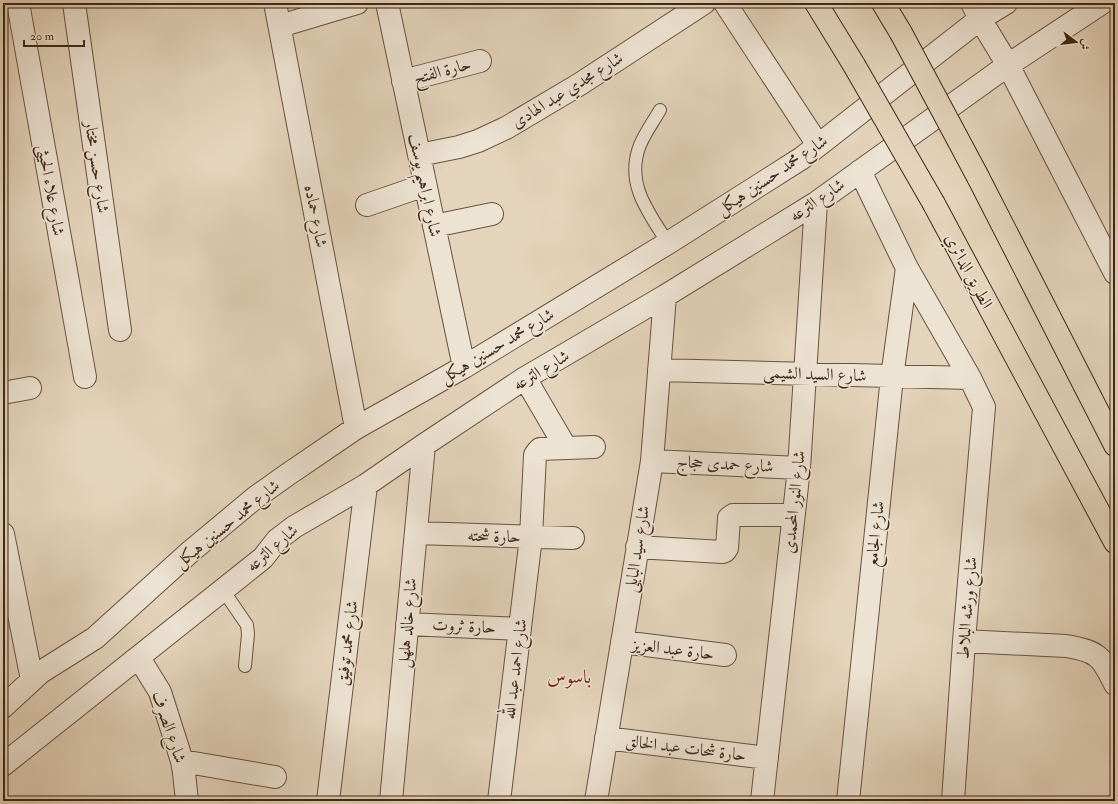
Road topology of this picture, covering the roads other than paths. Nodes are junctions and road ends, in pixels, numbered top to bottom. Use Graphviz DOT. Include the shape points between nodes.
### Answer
graph roads {
  1 [pos="18,3"];
  2 [pos="74,3"];
  3 [pos="275,3"];
  4 [pos="357,3"];
  5 [pos="388,3"];
  6 [pos="704,3"];
  7 [pos="726,3"];
  8 [pos="816,3"];
  9 [pos="883,3"];
  10 [pos="1006,3"];
  11 [pos="1102,3"];
  12 [pos="976,11"];
  13 [pos="280,26"];
  14 [pos="480,61"];
  15 [pos="1008,65"];
  16 [pos="404,81"];
  17 [pos="660,110"];
  18 [pos="818,145"];
  19 [pos="419,155"];
  20 [pos="860,171"];
  21 [pos="425,185"];
  22 [pos="816,203"];
  23 [pos="367,205"];
  24 [pos="492,214"];
  25 [pos="434,226"];
  26 [pos="668,243"];
  27 [pos="907,268"];
  28 [pos="1115,273"];
  29 [pos="665,296"];
  30 [pos="120,330"];
  31 [pos="464,367"];
  32 [pos="659,370"];
  33 [pos="805,373"];
  34 [pos="892,376"];
  35 [pos="85,378"];
  36 [pos="525,378"];
  37 [pos="970,378"];
  38 [pos="30,388"];
  39 [pos="3,393"];
  40 [pos="356,428"];
  41 [pos="424,445"];
  42 [pos="1115,445"];
  43 [pos="594,447"];
  44 [pos="566,448"];
  45 [pos="652,461"];
  46 [pos="799,468"];
  47 [pos="366,485"];
  48 [pos="793,515"];
  49 [pos="416,533"];
  50 [pos="3,534"];
  51 [pos="531,537"];
  52 [pos="573,538"];
  53 [pos="1115,542"];
  54 [pos="637,547"];
  55 [pos="223,590"];
  56 [pos="407,624"];
  57 [pos="520,629"];
  58 [pos="964,641"];
  59 [pos="622,642"];
  60 [pos="725,656"];
  61 [pos="139,658"];
  62 [pos="245,666"];
  63 [pos="32,680"];
  64 [pos="1115,684"];
  65 [pos="3,707"];
  66 [pos="606,738"];
  67 [pos="767,758"];
  68 [pos="182,761"];
  69 [pos="3,765"];
  70 [pos="274,777"];
  71 [pos="187,801"];
  72 [pos="328,801"];
  73 [pos="391,801"];
  74 [pos="499,801"];
  75 [pos="596,801"];
  76 [pos="762,801"];
  77 [pos="848,801"];
  78 [pos="953,801"];
  1 -- 35 [label="street, شارع علاء الحيثى"];
  2 -- 30 [label="street, شارع حسن مختار"];
  3 -- 13 [label="street, شارع حماده"];
  4 -- 13 [label="street"];
  5 -- 16 [label="street, شارع ابراهيم يوسف"];
  6 -- 19 [label="street, شارع مجدي عبد الهادى" via="580,84 506,128 459,147"];
  7 -- 18 [label="street"];
  8 -- 53 [label="highway, الطريق الدائري, bridge" via="934,204"];
  9 -- 42 [label="highway, bridge" via="978,178"];
  10 -- 12 [label="street, شارع محمد حسنين هيكل"];
  11 -- 15 [label="street, شارع الترعه"];
  12 -- 15 [label="street"];
  12 -- 18 [label="street, شارع محمد حسنين هيكل"];
  13 -- 40 [label="street, شارع حماده"];
  14 -- 16 [label="street, حارة الفتح"];
  15 -- 20 [label="street, شارع الترعه"];
  15 -- 28 [label="street"];
  16 -- 19 [label="street, شارع ابراهيم يوسف"];
  17 -- 26 [label="lane" via="640,146 635,178 641,198"];
  18 -- 26 [label="street, شارع محمد حسنين هيكل" via="785,170"];
  19 -- 21 [label="street, شارع ابراهيم يوسف"];
  20 -- 22 [label="street, شارع الترعه"];
  20 -- 27 [label="street"];
  21 -- 23 [label="street"];
  21 -- 25 [label="street, شارع ابراهيم يوسف"];
  22 -- 29 [label="street, شارع الترعه"];
  22 -- 33 [label="street, شارع النور المحمدى"];
  24 -- 25 [label="street"];
  25 -- 31 [label="street, شارع ابراهيم يوسف"];
  26 -- 31 [label="street, شارع محمد حسنين هيكل"];
  27 -- 34 [label="street, شارع الجامع"];
  27 -- 37 [label="street"];
  29 -- 32 [label="street, شارع سيد البابلى"];
  29 -- 36 [label="street, شارع الترعه"];
  31 -- 40 [label="street, شارع محمد حسنين هيكل"];
  32 -- 33 [label="street, شارع السيد الشيمى"];
  32 -- 45 [label="street, شارع سيد البابلى"];
  33 -- 34 [label="street, شارع السيد الشيمى"];
  33 -- 46 [label="street, شارع النور المحمدى"];
  34 -- 37 [label="street, شارع السيد الشيمى"];
  34 -- 77 [label="street, شارع الجامع"];
  36 -- 41 [label="street, شارع الترعه"];
  36 -- 44 [label="street"];
  37 -- 58 [label="street, شارع ورشه البلاط" via="982,401 984,414"];
  38 -- 39 [label="street"];
  40 -- 63 [label="street, شارع محمد حسنين هيكل" via="256,497 190,552 95,638"];
  41 -- 47 [label="street, شارع الترعه"];
  41 -- 49 [label="street, شارع خالد هلهل"];
  43 -- 44 [label="street, شارع احمد عبد الله"];
  44 -- 51 [label="street, شارع احمد عبد الله" via="540,449 535,455"];
  45 -- 46 [label="street, شارع حمدى حجاج"];
  45 -- 54 [label="street, شارع سيد البابلى"];
  46 -- 48 [label="street, شارع النور المحمدى"];
  47 -- 55 [label="street, شارع الترعه" via="294,527 277,540 263,558"];
  47 -- 72 [label="street, شارع محمد توفيق"];
  48 -- 54 [label="street" via="733,514 729,518 725,552"];
  48 -- 67 [label="street, شارع النور المحمدى"];
  49 -- 51 [label="street, حارة شحته"];
  49 -- 56 [label="street, شارع خالد هلهل"];
  50 -- 63 [label="street"];
  51 -- 52 [label="street, حارة شحته"];
  51 -- 57 [label="street, شارع احمد عبد الله"];
  54 -- 59 [label="street, شارع سيد البابلى"];
  55 -- 61 [label="street, شارع الترعه"];
  55 -- 62 [label="lane" via="247,625"];
  56 -- 57 [label="street, حارة ثروت"];
  56 -- 73 [label="street, شارع خالد هلهل"];
  57 -- 74 [label="street, شارع احمد عبد الله"];
  58 -- 64 [label="street" via="1079,648 1096,655 1105,663"];
  58 -- 78 [label="street, شارع ورشه البلاط"];
  59 -- 60 [label="street, حارة عبد العزيز"];
  59 -- 66 [label="street, شارع سيد البابلى"];
  61 -- 68 [label="street, شارع الصرف" via="160,692"];
  61 -- 69 [label="street, شارع الترعه"];
  63 -- 65 [label="street, شارع محمد حسنين هيكل"];
  66 -- 67 [label="street, حارة شحات عبد الخالق"];
  66 -- 75 [label="street, شارع سيد البابلى"];
  67 -- 76 [label="street, شارع النور المحمدى"];
  68 -- 70 [label="street"];
  68 -- 71 [label="street, شارع الصرف"];
}
